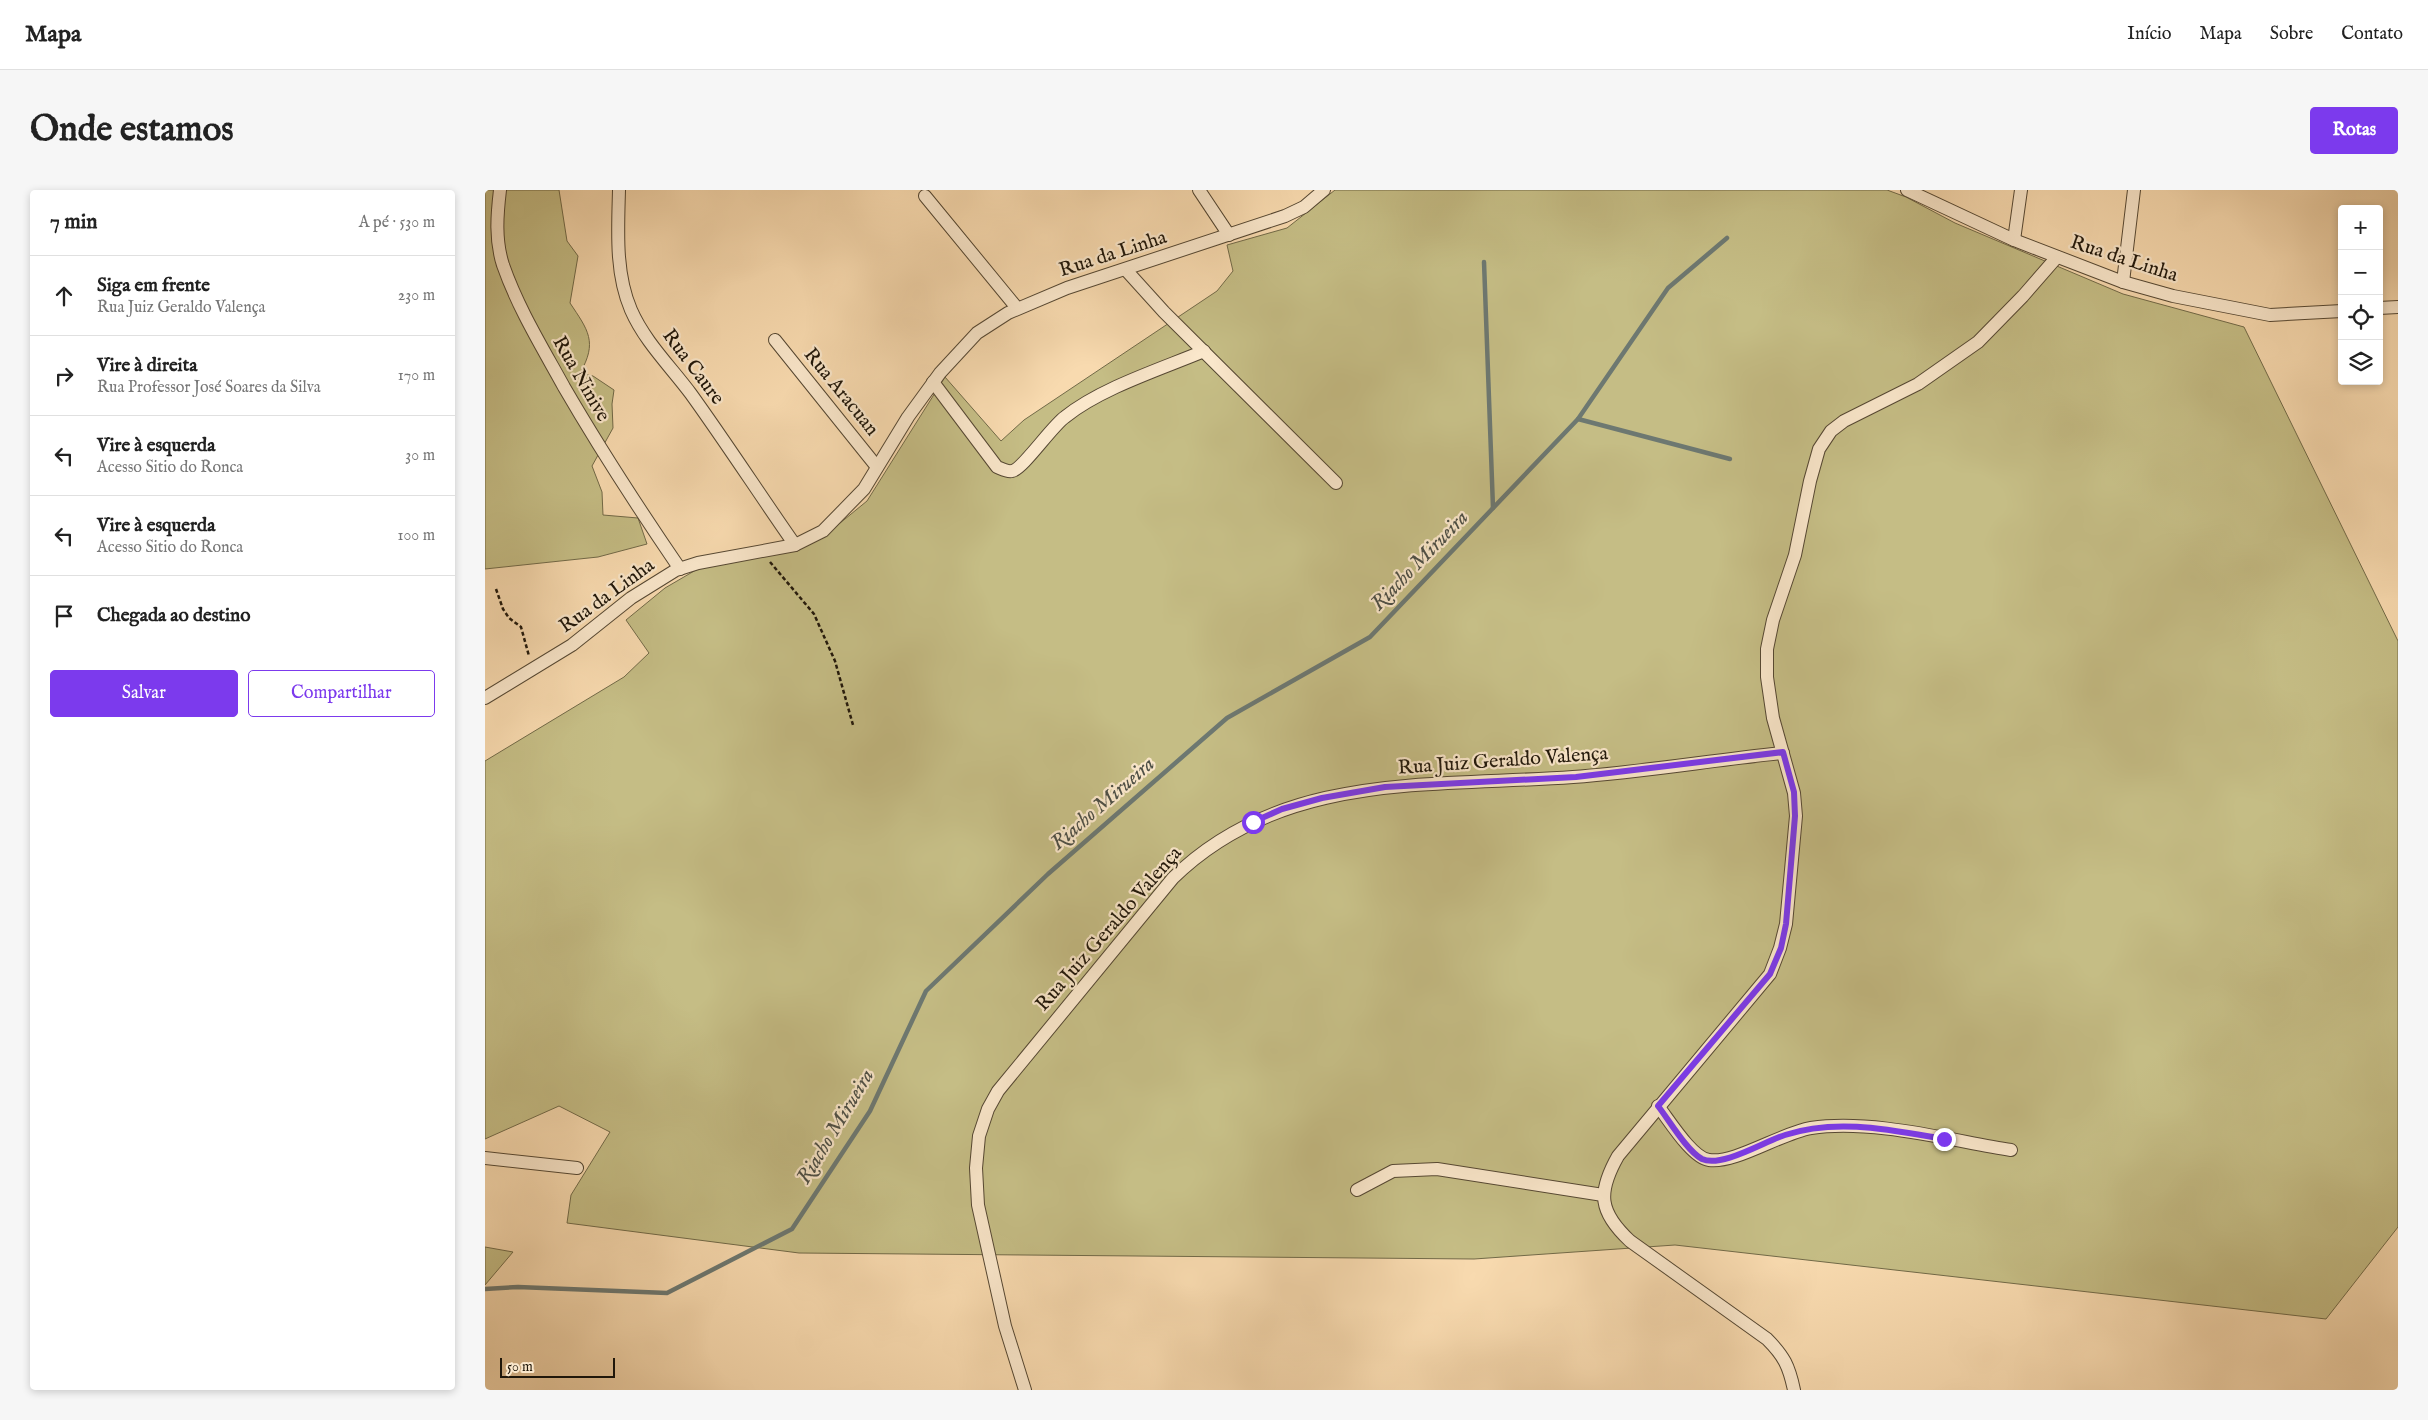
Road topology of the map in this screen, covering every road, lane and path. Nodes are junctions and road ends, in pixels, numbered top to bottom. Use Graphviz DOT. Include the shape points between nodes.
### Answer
graph roads {
  1 [pos="500,190"];
  2 [pos="1199,190"];
  3 [pos="1324,190"];
  4 [pos="2021,190"];
  5 [pos="2134,190"];
  6 [pos="619,191"];
  7 [pos="1911,191"];
  8 [pos="925,196"];
  9 [pos="1229,235"];
  10 [pos="2014,240"];
  11 [pos="2057,257"];
  12 [pos="1126,270"];
  13 [pos="2123,282"];
  14 [pos="2398,307"];
  15 [pos="1017,308"];
  16 [pos="2383,308"];
  17 [pos="2338,311"];
  18 [pos="775,340"];
  19 [pos="1204,351"];
  20 [pos="933,382"];
  21 [pos="877,467"];
  22 [pos="1336,483"];
  23 [pos="795,545"];
  24 [pos="761,552"];
  25 [pos="680,569"];
  26 [pos="496,589"];
  27 [pos="533,669"];
  28 [pos="485,698"];
  29 [pos="853,725"];
  30 [pos="1783,752"];
  31 [pos="1658,1106"];
  32 [pos="2011,1150"];
  33 [pos="485,1158"];
  34 [pos="577,1168"];
  35 [pos="1357,1190"];
  36 [pos="1603,1195"];
  37 [pos="1025,1390"];
  38 [pos="1794,1390"];
  1 -- 25 [label="street, Rua Ninive" via="497,235 503,264 535,336 616,475"];
  2 -- 9 [label="street"];
  3 -- 9 [label="street, Rua da Linha" via="1304,207 1285,216"];
  4 -- 10 [label="street"];
  5 -- 13 [label="street"];
  6 -- 23 [label="street, Rua Caure" via="621,280 631,310 647,339 713,425"];
  7 -- 10 [label="street, Rua da Linha"];
  8 -- 15 [label="street"];
  9 -- 12 [label="street, Rua da Linha"];
  10 -- 11 [label="street, Rua da Linha"];
  11 -- 13 [label="street, Rua da Linha"];
  11 -- 30 [label="street" via="1978,342 1918,384 1844,421 1831,430 1819,449 1795,555 1773,620 1767,649 1773,718"];
  12 -- 15 [label="street, Rua da Linha"];
  12 -- 19 [label="street"];
  13 -- 17 [label="street, Rua da Linha" via="2173,296 2270,314"];
  14 -- 16 [label="street"];
  15 -- 20 [label="street, Rua da Linha" via="977,333"];
  18 -- 21 [label="street, Rua Aracuan"];
  19 -- 20 [label="street" via="1077,408 1063,418 1019,468 1012,471 997,467"];
  19 -- 22 [label="street"];
  20 -- 21 [label="street, Rua da Linha"];
  21 -- 23 [label="street, Rua da Linha" via="864,489 839,516 823,531"];
  23 -- 24 [label="street, Rua da Linha"];
  24 -- 25 [label="street, Rua da Linha"];
  24 -- 29 [label="path" via="814,614 835,661"];
  25 -- 27 [label="street, Rua da Linha" via="631,598 572,645"];
  26 -- 27 [label="path" via="503,609 521,627"];
  27 -- 28 [label="street, Rua da Linha"];
  30 -- 31 [label="street" via="1794,792 1795,816 1781,948 1770,974"];
  30 -- 37 [label="street, Rua Juiz Geraldo Valença" via="1576,777 1472,781 1355,791 1282,809 1253,822 1193,858 1173,878 998,1091 982,1127 976,1168 977,1205 1005,1326"];
  31 -- 32 [label="street" via="1693,1151 1710,1160 1732,1157 1785,1135 1835,1125 1888,1129"];
  31 -- 36 [label="street" via="1609,1172"];
  33 -- 34 [label="street"];
  35 -- 36 [label="street" via="1393,1171 1437,1169"];
  36 -- 38 [label="street" via="1610,1219 1630,1241 1767,1339 1783,1356"];
}
